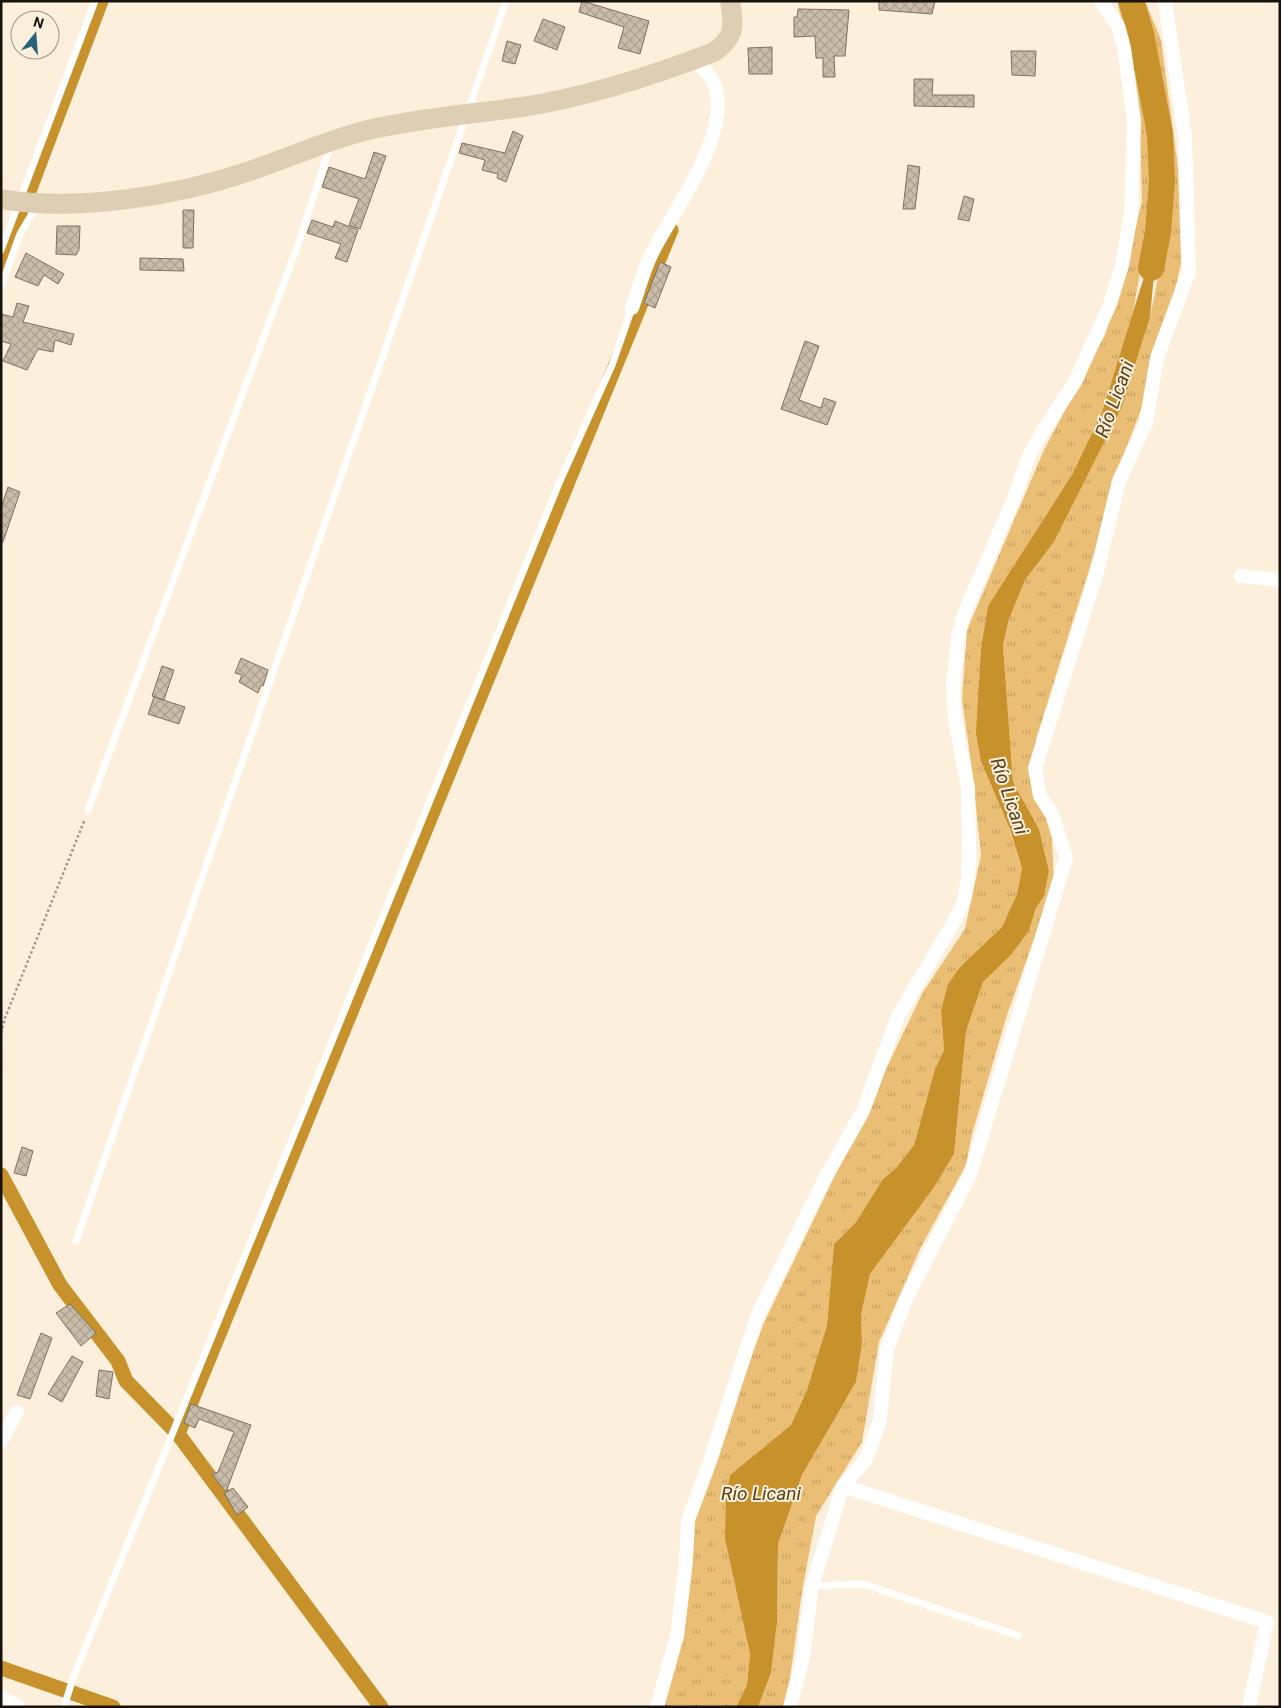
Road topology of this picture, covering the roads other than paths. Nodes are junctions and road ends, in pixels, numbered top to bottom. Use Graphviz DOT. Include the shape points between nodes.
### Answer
graph roads {
  1 [pos="95,1"];
  2 [pos="506,1"];
  3 [pos="730,1"];
  4 [pos="1101,1"];
  5 [pos="1165,1"];
  6 [pos="694,59"];
  7 [pos="468,114"];
  8 [pos="332,140"];
  9 [pos="19,201"];
  10 [pos="1,250"];
  11 [pos="1,286"];
  12 [pos="632,308"];
  13 [pos="1240,576"];
  14 [pos="1280,580"];
  15 [pos="88,810"];
  16 [pos="76,1241"];
  17 [pos="17,1412"];
  18 [pos="1,1441"];
  19 [pos="843,1486"];
  20 [pos="812,1586"];
  21 [pos="1019,1636"];
  22 [pos="1,1698"];
  23 [pos="18,1707"];
  24 [pos="64,1707"];
  25 [pos="657,1707"];
  26 [pos="790,1707"];
  27 [pos="1249,1707"];
  1 -- 9 [label="lane"];
  2 -- 7 [label="lane"];
  3 -- 6 [label="main road" via="733,30 727,42 714,52"];
  4 -- 25 [label="street" via="1118,26 1124,48 1134,121 1131,214 1122,265 1110,304 1075,382 1029,456 958,636 953,688 955,720 968,788 969,853 964,900 898,1016 863,1111 824,1180 758,1314 688,1520 678,1636"];
  5 -- 19 [label="street" via="1185,137 1189,271 1157,358 1146,423 1120,481 1095,579 1035,768 1040,796 1053,816 1066,858 970,1176 908,1296 887,1348 880,1420 866,1458"];
  6 -- 7 [label="main road" via="575,97"];
  6 -- 12 [label="street" via="712,79 716,115 705,158 652,251"];
  7 -- 8 [label="main road" via="416,120"];
  7 -- 16 [label="lane"];
  8 -- 9 [label="main road" via="212,182 95,202"];
  8 -- 15 [label="lane" via="300,242"];
  9 -- 10 [label="lane"];
  9 -- 11 [label="lane" via="20,234"];
  12 -- 24 [label="lane" via="612,365 560,481 222,1310"];
  13 -- 14 [label="street"];
  17 -- 18 [label="street"];
  19 -- 20 [label="street"];
  19 -- 27 [label="street" via="1267,1622"];
  20 -- 21 [label="lane" via="863,1584"];
  20 -- 26 [label="street" via="803,1657"];
  22 -- 23 [label="street"];
}
